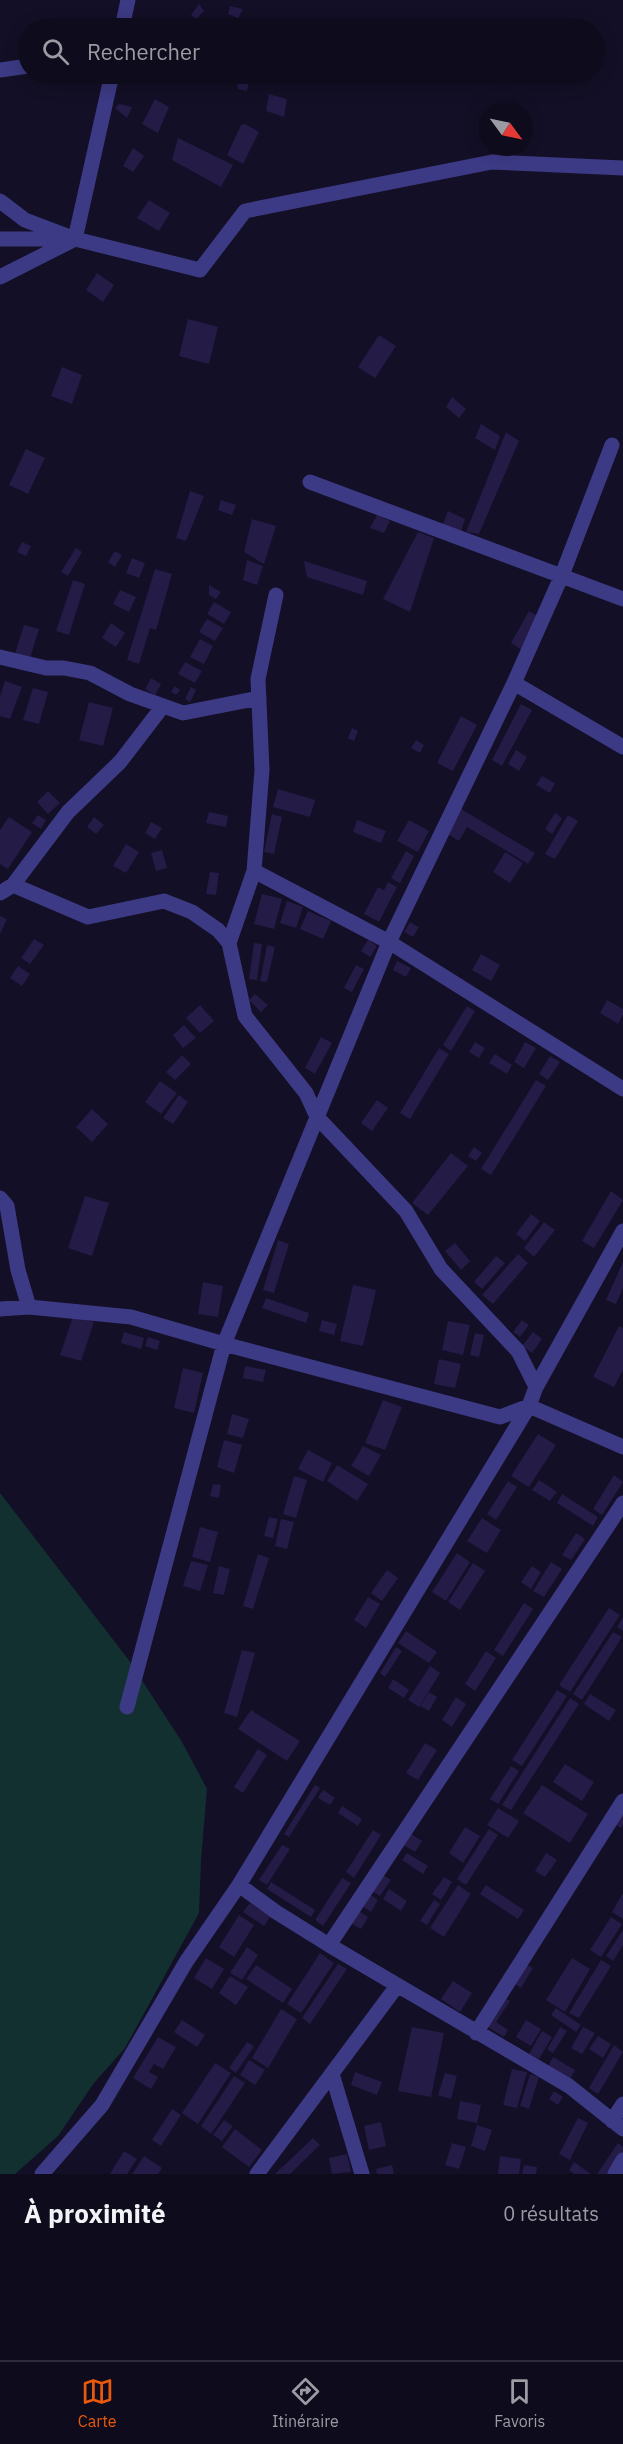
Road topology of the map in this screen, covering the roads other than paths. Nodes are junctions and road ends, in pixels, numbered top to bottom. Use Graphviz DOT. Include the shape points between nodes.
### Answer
graph roads {
  1 [pos="128,0"];
  2 [pos="124,18"];
  3 [pos="18,67"];
  4 [pos="0,70"];
  5 [pos="110,84"];
  6 [pos="623,168"];
  7 [pos="0,201"];
  8 [pos="75,238"];
  9 [pos="0,239"];
  10 [pos="0,277"];
  11 [pos="612,445"];
  12 [pos="310,482"];
  13 [pos="562,575"];
  14 [pos="276,595"];
  15 [pos="623,599"];
  16 [pos="0,657"];
  17 [pos="514,683"];
  18 [pos="259,698"];
  19 [pos="163,706"];
  20 [pos="623,747"];
  21 [pos="254,871"];
  22 [pos="6,889"];
  23 [pos="389,942"];
  24 [pos="229,943"];
  25 [pos="623,1089"];
  26 [pos="317,1117"];
  27 [pos="0,1198"];
  28 [pos="623,1231"];
  29 [pos="29,1307"];
  30 [pos="0,1310"];
  31 [pos="224,1344"];
  32 [pos="536,1387"];
  33 [pos="530,1406"];
  34 [pos="623,1447"];
  35 [pos="623,1503"];
  36 [pos="127,1707"];
  37 [pos="623,1801"];
  38 [pos="239,1885"];
  39 [pos="329,1945"];
  40 [pos="397,1986"];
  41 [pos="476,2033"];
  42 [pos="332,2074"];
  43 [pos="623,2104"];
  44 [pos="617,2125"];
  45 [pos="623,2160"];
  46 [pos="42,2174"];
  47 [pos="257,2174"];
  48 [pos="363,2174"];
  49 [pos="615,2174"];
  1 -- 2 [label="street"];
  3 -- 4 [label="street"];
  5 -- 8 [label="street"];
  6 -- 8 [label="street" via="492,162 245,211 200,270"];
  7 -- 8 [label="street" via="25,220"];
  8 -- 9 [label="street"];
  8 -- 10 [label="street"];
  11 -- 13 [label="street"];
  12 -- 13 [label="street"];
  13 -- 15 [label="street"];
  13 -- 17 [label="street"];
  14 -- 18 [label="street" via="258,679"];
  16 -- 19 [label="street" via="90,673"];
  17 -- 20 [label="street"];
  17 -- 23 [label="street"];
  18 -- 19 [label="street" via="183,712"];
  18 -- 21 [label="street" via="262,771"];
  19 -- 22 [label="street" via="120,762 68,812"];
  21 -- 23 [label="street"];
  21 -- 24 [label="street"];
  22 -- 24 [label="street" via="88,916 164,901 192,912"];
  23 -- 25 [label="street"];
  23 -- 26 [label="street"];
  24 -- 26 [label="street" via="245,1016 306,1093"];
  26 -- 31 [label="street"];
  26 -- 32 [label="street" via="406,1211 441,1269 518,1351"];
  27 -- 29 [label="street" via="7,1206"];
  28 -- 32 [label="street"];
  29 -- 30 [label="street"];
  29 -- 31 [label="street" via="131,1317"];
  31 -- 33 [label="street" via="500,1417"];
  31 -- 36 [label="street"];
  32 -- 33 [label="street"];
  33 -- 34 [label="street"];
  33 -- 38 [label="street"];
  35 -- 39 [label="street"];
  37 -- 41 [label="street"];
  38 -- 39 [label="street"];
  38 -- 46 [label="street" via="186,1962 102,2105"];
  39 -- 40 [label="street"];
  40 -- 41 [label="street"];
  40 -- 42 [label="street"];
  41 -- 44 [label="street" via="568,2086"];
  42 -- 47 [label="street"];
  42 -- 48 [label="street"];
  43 -- 44 [label="street"];
  45 -- 49 [label="street"];
}
